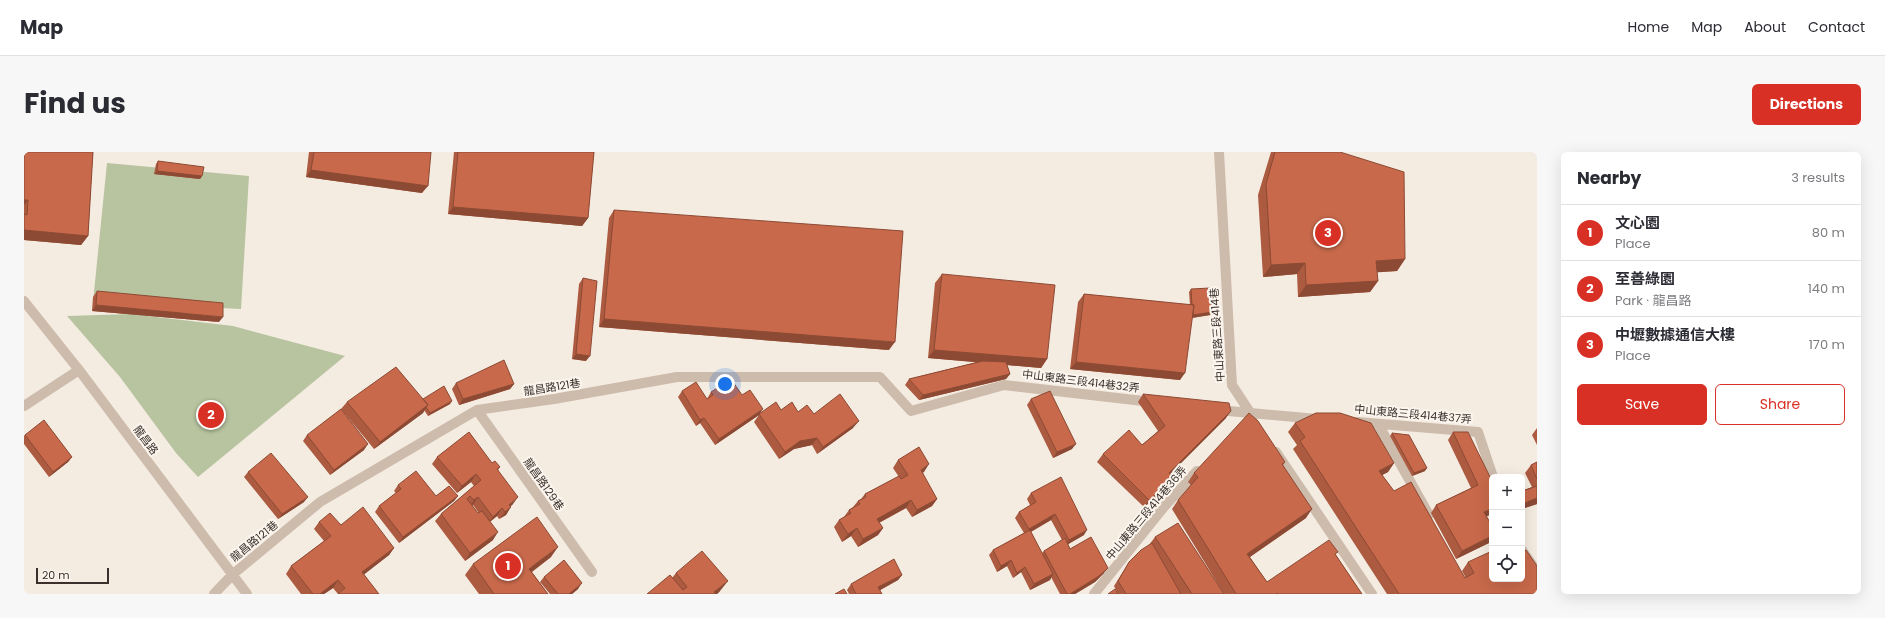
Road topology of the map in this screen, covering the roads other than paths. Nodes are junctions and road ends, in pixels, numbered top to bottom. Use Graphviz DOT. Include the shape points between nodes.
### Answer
graph roads {
  1 [pos="1219,152"];
  2 [pos="24,301"];
  3 [pos="79,370"];
  4 [pos="1163,403"];
  5 [pos="24,406"];
  6 [pos="1211,409"];
  7 [pos="477,410"];
  8 [pos="911,411"];
  9 [pos="1250,414"];
  10 [pos="1330,420"];
  11 [pos="1346,421"];
  12 [pos="1378,424"];
  13 [pos="1240,425"];
  14 [pos="1259,426"];
  15 [pos="1272,446"];
  16 [pos="1204,464"];
  17 [pos="1491,474"];
  18 [pos="1436,526"];
  19 [pos="1525,554"];
  20 [pos="592,572"];
  21 [pos="1537,572"];
  22 [pos="232,575"];
  23 [pos="214,594"];
  24 [pos="247,594"];
  25 [pos="1094,594"];
  26 [pos="1372,594"];
  1 -- 9 [label="street, 中山東路三段414巷" via="1232,385"];
  2 -- 3 [label="street, 龍昌路"];
  3 -- 5 [label="street"];
  3 -- 22 [label="street, 龍昌路"];
  4 -- 8 [label="street, 中山東路三段414巷32弄" via="1004,385"];
  6 -- 9 [label="street"];
  7 -- 8 [label="street, 龍昌路121巷" via="677,377 880,377"];
  7 -- 20 [label="street, 龍昌路129巷"];
  7 -- 22 [label="street, 龍昌路121巷" via="320,502"];
  9 -- 10 [label="street"];
  9 -- 13 [label="street"];
  9 -- 14 [label="street, 中山東路三段414巷"];
  11 -- 12 [label="street, 中山東路三段414巷37弄"];
  12 -- 17 [label="street, 中山東路三段414巷37弄" via="1478,432"];
  12 -- 18 [label="street"];
  15 -- 26 [label="street"];
  16 -- 25 [label="street, 中山東路三段414巷36弄" via="1163,508"];
  19 -- 21 [label="street"];
  22 -- 23 [label="street, 龍昌路121巷"];
  22 -- 24 [label="street, 龍昌路"];
}
